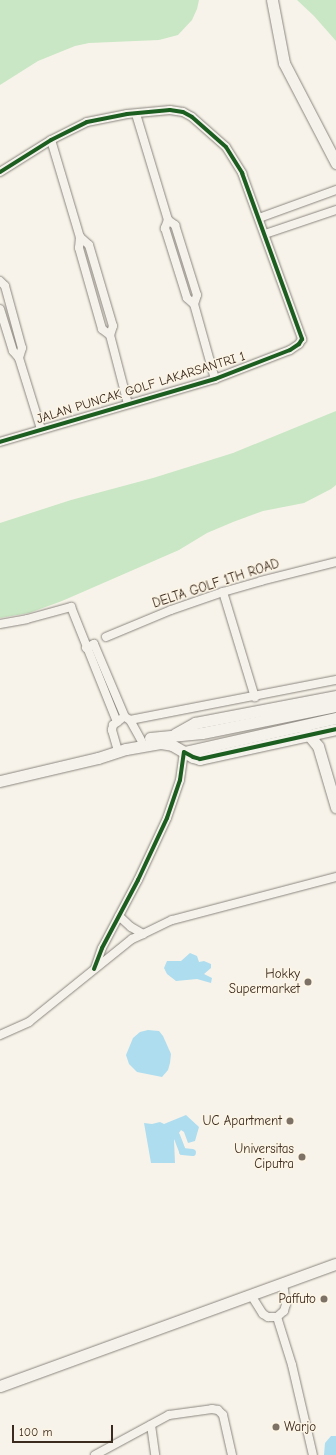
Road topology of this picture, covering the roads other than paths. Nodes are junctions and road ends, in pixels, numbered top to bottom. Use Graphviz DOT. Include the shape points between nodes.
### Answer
graph roads {
  1 [pos="272,0"];
  2 [pos="136,114"];
  3 [pos="51,140"];
  4 [pos="336,164"];
  5 [pos="0,172"];
  6 [pos="336,190"];
  7 [pos="336,210"];
  8 [pos="259,218"];
  9 [pos="264,234"];
  10 [pos="80,236"];
  11 [pos="0,281"];
  12 [pos="0,309"];
  13 [pos="110,335"];
  14 [pos="19,358"];
  15 [pos="215,379"];
  16 [pos="128,404"];
  17 [pos="41,429"];
  18 [pos="0,442"];
  19 [pos="336,562"];
  20 [pos="223,592"];
  21 [pos="0,624"];
  22 [pos="106,637"];
  23 [pos="86,648"];
  24 [pos="336,680"];
  25 [pos="336,696"];
  26 [pos="254,697"];
  27 [pos="321,704"];
  28 [pos="336,706"];
  29 [pos="297,709"];
  30 [pos="336,718"];
  31 [pos="128,719"];
  32 [pos="117,722"];
  33 [pos="323,726"];
  34 [pos="336,729"];
  35 [pos="305,730"];
  36 [pos="141,740"];
  37 [pos="318,746"];
  38 [pos="122,750"];
  39 [pos="184,752"];
  40 [pos="0,781"];
  41 [pos="336,807"];
  42 [pos="336,877"];
  43 [pos="119,916"];
  44 [pos="142,934"];
  45 [pos="94,969"];
  46 [pos="0,1035"];
  47 [pos="336,1264"];
  48 [pos="283,1283"];
  49 [pos="251,1295"];
  50 [pos="277,1317"];
  51 [pos="0,1386"];
  52 [pos="151,1425"];
  53 [pos="95,1455"];
  54 [pos="155,1455"];
  55 [pos="232,1455"];
  56 [pos="313,1455"];
  1 -- 4 [label="street" via="284,63"];
  2 -- 3 [label="street, JALAN PUNCAK GOLF LAKARSANTRI 1" via="88,122"];
  2 -- 8 [label="street, JALAN PUNCAK GOLF LAKARSANTRI 1" via="170,110 183,112 192,117 226,147 234,158"];
  2 -- 15 [label="street" via="168,220 165,228 187,298 194,304"];
  3 -- 5 [label="street, JALAN PUNCAK GOLF LAKARSANTRI 1"];
  3 -- 10 [label="street"];
  6 -- 8 [label="street"];
  7 -- 9 [label="street"];
  8 -- 9 [label="street, JALAN PUNCAK GOLF LAKARSANTRI 1"];
  9 -- 15 [label="street, JALAN PUNCAK GOLF LAKARSANTRI 1" via="302,338 296,347"];
  10 -- 13 [label="street" via="79,248 102,329"];
  10 -- 13 [label="street" via="89,244 113,326"];
  11 -- 14 [label="street" via="5,286 22,348"];
  12 -- 14 [label="street" via="13,351"];
  13 -- 16 [label="street"];
  14 -- 17 [label="street"];
  15 -- 16 [label="street, JALAN PUNCAK GOLF LAKARSANTRI 1"];
  16 -- 17 [label="street, JALAN PUNCAK GOLF LAKARSANTRI 1"];
  17 -- 18 [label="street, JALAN PUNCAK GOLF LAKARSANTRI 1"];
  19 -- 20 [label="street, DELTA GOLF 1TH ROAD"];
  20 -- 22 [label="street, DELTA GOLF 1TH ROAD"];
  20 -- 26 [label="street"];
  21 -- 23 [label="street" via="71,607"];
  23 -- 31 [label="street" via="94,644"];
  23 -- 32 [label="street"];
  24 -- 26 [label="street"];
  25 -- 27 [label="street"];
  26 -- 31 [label="street"];
  27 -- 28 [label="street"];
  27 -- 29 [label="street"];
  27 -- 33 [label="street"];
  29 -- 35 [label="street"];
  29 -- 36 [label="street" via="202,733"];
  30 -- 33 [label="street"];
  31 -- 32 [label="street"];
  31 -- 36 [label="street"];
  32 -- 38 [label="street" via="112,730"];
  33 -- 34 [label="street"];
  33 -- 35 [label="street"];
  33 -- 37 [label="street"];
  35 -- 37 [label="street"];
  35 -- 39 [label="street"];
  36 -- 38 [label="street"];
  37 -- 41 [label="street"];
  38 -- 39 [label="street" via="161,743"];
  38 -- 40 [label="street"];
  39 -- 43 [label="street" via="180,780 167,818"];
  42 -- 44 [label="street" via="172,920"];
  43 -- 44 [label="street" via="131,928"];
  43 -- 45 [label="street"];
  44 -- 45 [label="street"];
  45 -- 46 [label="street" via="29,1022"];
  47 -- 48 [label="street"];
  48 -- 49 [label="street"];
  48 -- 50 [label="street" via="286,1304 284,1311"];
  49 -- 50 [label="street" via="263,1314"];
  49 -- 51 [label="street"];
  50 -- 56 [label="street" via="292,1365"];
  52 -- 53 [label="street"];
  52 -- 54 [label="street"];
  52 -- 55 [label="street" via="178,1412 215,1409 223,1415"];
}
